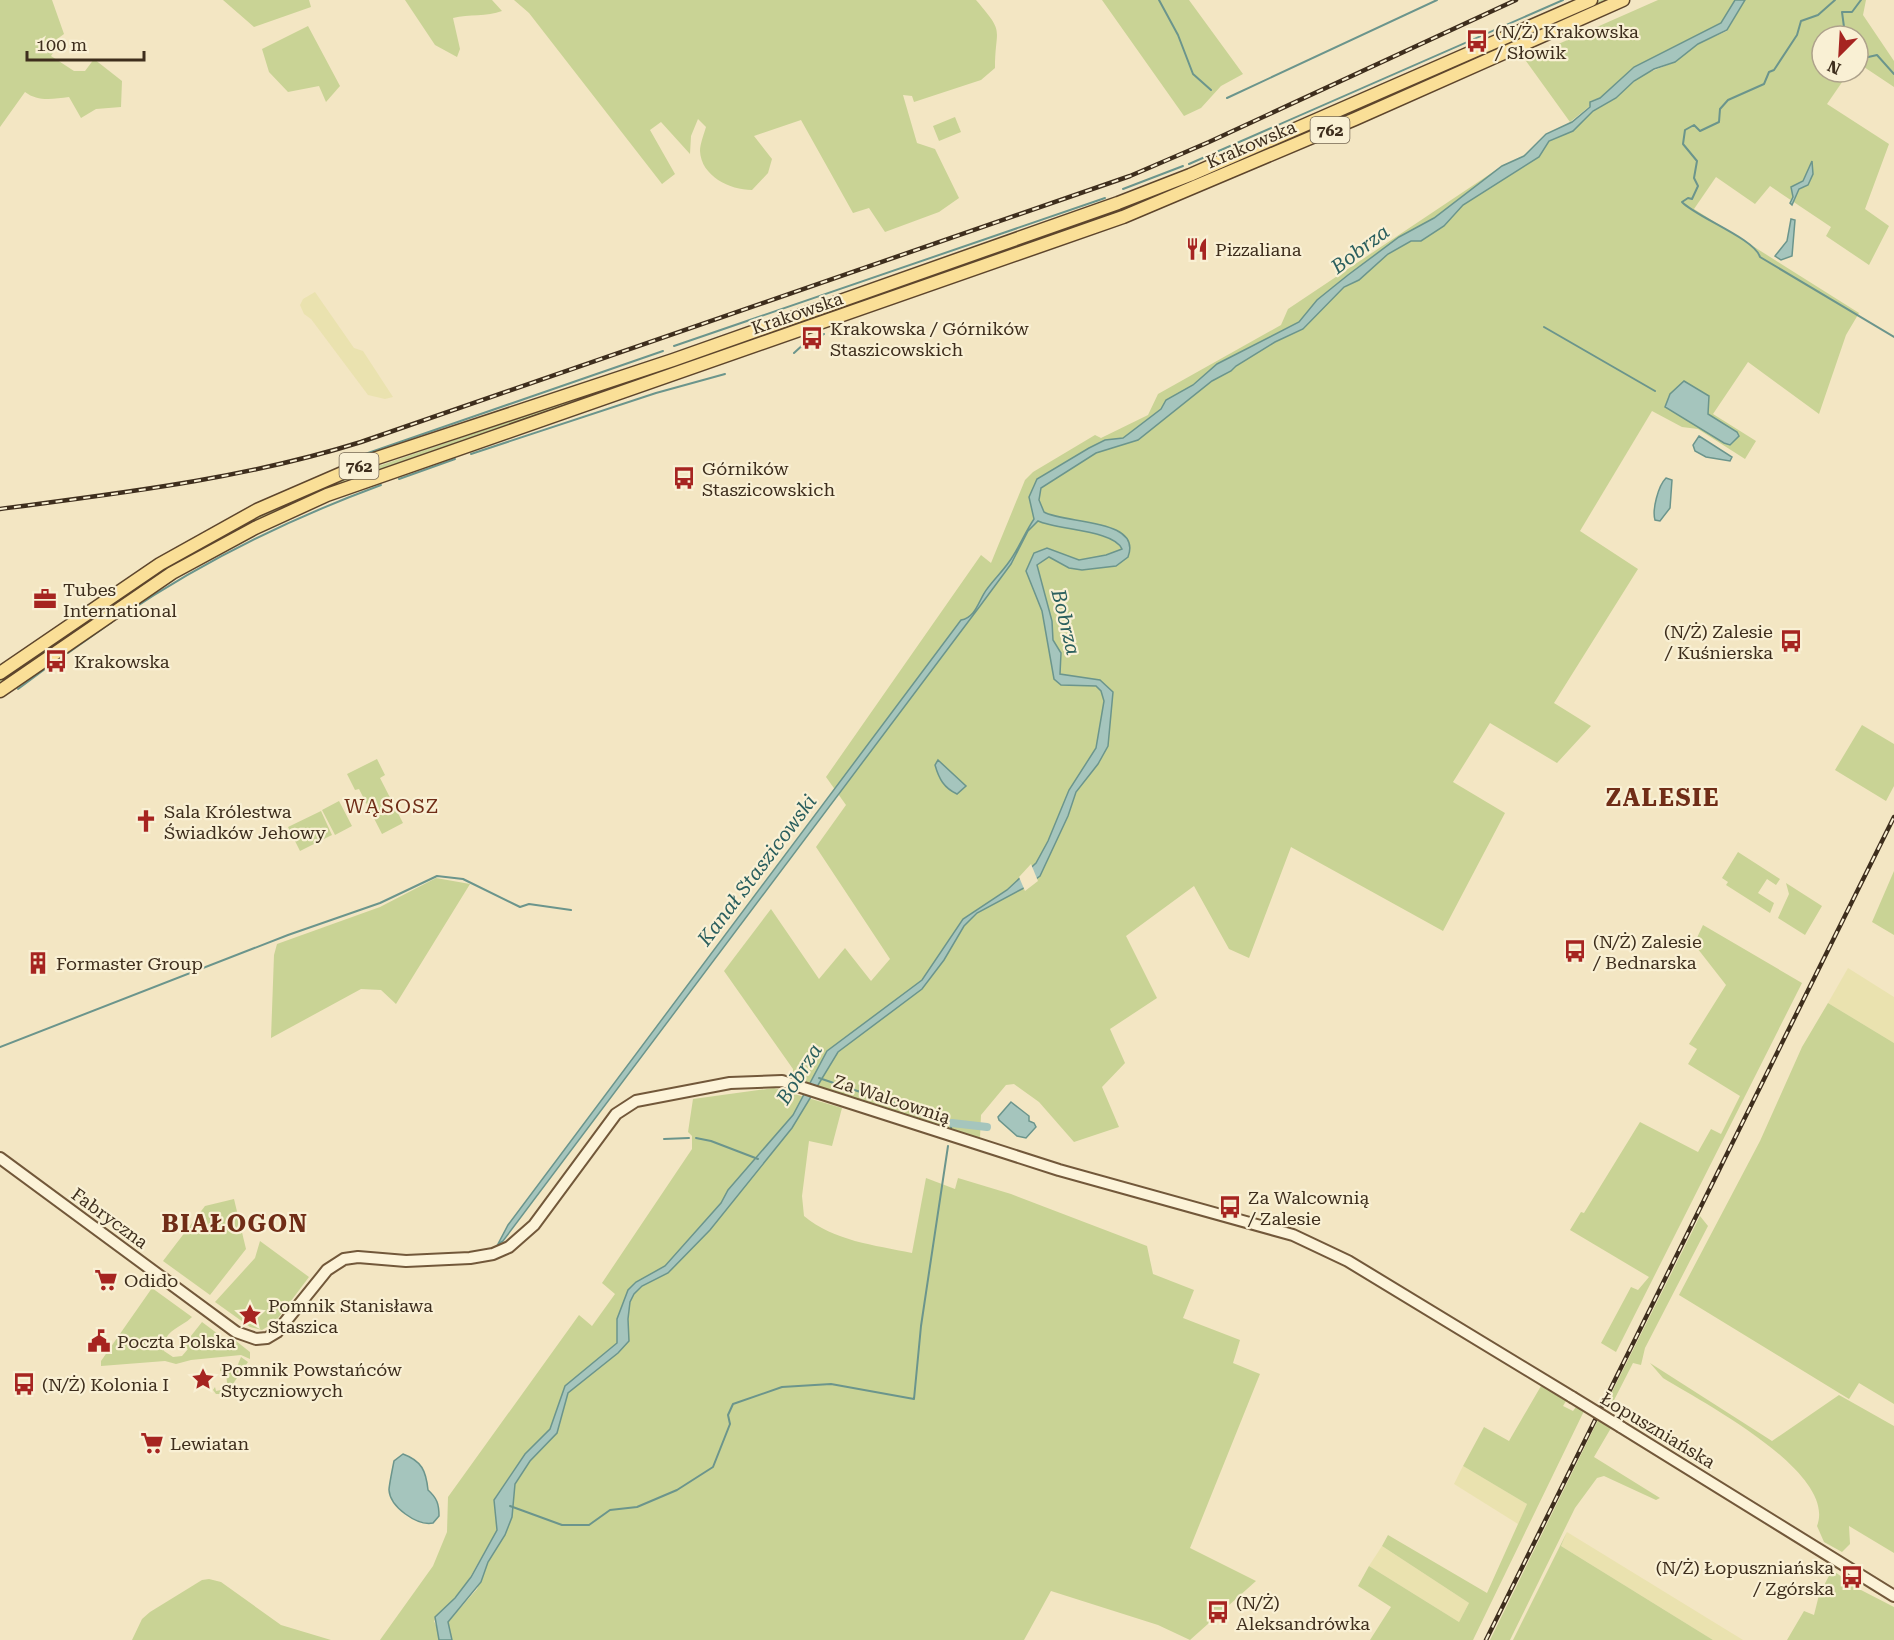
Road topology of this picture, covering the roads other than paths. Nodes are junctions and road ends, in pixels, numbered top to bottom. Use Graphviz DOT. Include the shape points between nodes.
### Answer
graph roads {
  1 [pos="1591,0"];
  2 [pos="1623,0"];
  3 [pos="0,673"];
  4 [pos="0,691"];
  5 [pos="0,1158"];
  6 [pos="1403,1294"];
  7 [pos="262,1339"];
  8 [pos="1894,1596"];
  1 -- 3 [label="main road, Krakowska / 762" via="1190,176 673,360 377,458 257,510 160,564"];
  2 -- 4 [label="main road, Krakowska / 762" via="1123,217 327,495 172,573"];
  5 -- 7 [label="main road, Fabryczna" via="236,1332"];
  6 -- 7 [label="main road, Za Walcownią" via="1348,1261 1293,1235 1059,1170 791,1083 770,1081 723,1084 654,1096 626,1106 531,1229 514,1243 499,1252 476,1257 344,1258 327,1270 280,1330"];
  6 -- 8 [label="main road, Łopuszniańska, bridge"];
}
